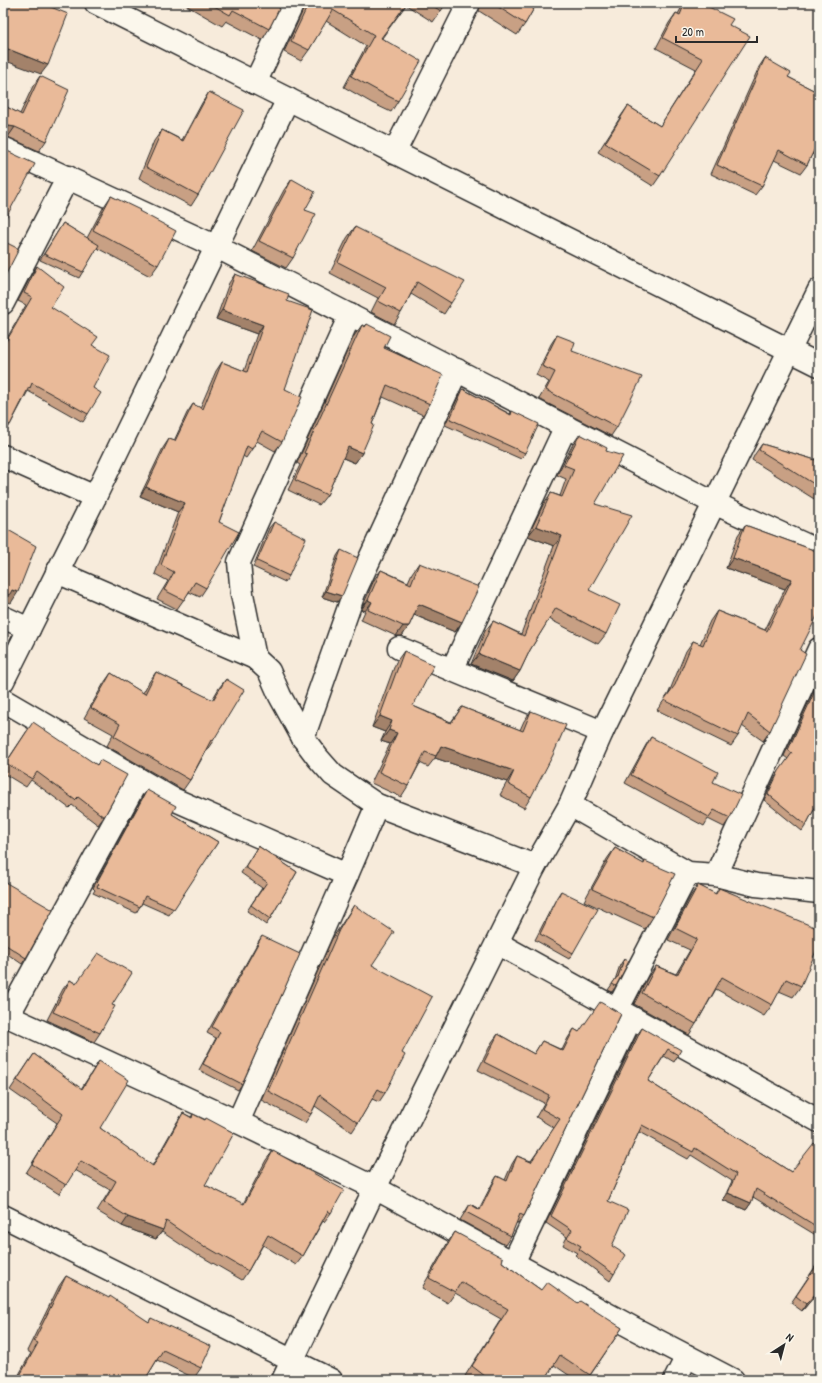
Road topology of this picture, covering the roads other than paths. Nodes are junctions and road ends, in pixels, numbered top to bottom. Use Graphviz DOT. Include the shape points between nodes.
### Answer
graph roads {
  1 [pos="96,3"];
  2 [pos="293,3"];
  3 [pos="469,3"];
  4 [pos="256,83"];
  5 [pos="288,99"];
  6 [pos="3,148"];
  7 [pos="394,153"];
  8 [pos="68,177"];
  9 [pos="217,247"];
  10 [pos="819,290"];
  11 [pos="3,303"];
  12 [pos="350,315"];
  13 [pos="789,350"];
  14 [pos="819,365"];
  15 [pos="456,370"];
  16 [pos="566,426"];
  17 [pos="3,456"];
  18 [pos="95,497"];
  19 [pos="714,503"];
  20 [pos="819,551"];
  21 [pos="57,572"];
  22 [pos="3,618"];
  23 [pos="29,629"];
  24 [pos="399,648"];
  25 [pos="819,649"];
  26 [pos="255,658"];
  27 [pos="452,670"];
  28 [pos="3,680"];
  29 [pos="3,700"];
  30 [pos="602,732"];
  31 [pos="303,738"];
  32 [pos="138,779"];
  33 [pos="377,805"];
  34 [pos="570,805"];
  35 [pos="535,866"];
  36 [pos="688,873"];
  37 [pos="348,875"];
  38 [pos="716,875"];
  39 [pos="819,892"];
  40 [pos="497,943"];
  41 [pos="624,1014"];
  42 [pos="5,1015"];
  43 [pos="819,1120"];
  44 [pos="238,1122"];
  45 [pos="375,1188"];
  46 [pos="3,1216"];
  47 [pos="514,1263"];
  48 [pos="687,1356"];
  49 [pos="292,1360"];
  50 [pos="283,1380"];
  51 [pos="331,1380"];
  52 [pos="675,1380"];
  53 [pos="733,1380"];
  1 -- 4 [label="street"];
  2 -- 4 [label="street"];
  3 -- 7 [label="street"];
  4 -- 5 [label="street"];
  5 -- 7 [label="street"];
  5 -- 9 [label="street"];
  6 -- 8 [label="street"];
  7 -- 13 [label="street"];
  8 -- 9 [label="street"];
  8 -- 11 [label="street"];
  9 -- 12 [label="street"];
  9 -- 18 [label="street"];
  10 -- 13 [label="street"];
  12 -- 15 [label="street"];
  12 -- 26 [label="street" via="239,562 242,594"];
  13 -- 14 [label="street"];
  13 -- 19 [label="street"];
  15 -- 16 [label="street"];
  15 -- 31 [label="street" via="354,593"];
  16 -- 19 [label="street"];
  16 -- 27 [label="street"];
  17 -- 18 [label="street"];
  18 -- 21 [label="street"];
  19 -- 20 [label="street"];
  19 -- 30 [label="street"];
  21 -- 23 [label="street"];
  21 -- 26 [label="street"];
  22 -- 23 [label="street"];
  23 -- 28 [label="street"];
  24 -- 27 [label="street"];
  25 -- 38 [label="street"];
  26 -- 31 [label="street" via="268,671"];
  27 -- 30 [label="street"];
  29 -- 32 [label="street"];
  30 -- 34 [label="street"];
  31 -- 33 [label="street" via="333,775"];
  32 -- 37 [label="street" via="171,798"];
  32 -- 42 [label="street"];
  33 -- 35 [label="street"];
  33 -- 37 [label="street"];
  34 -- 35 [label="street"];
  34 -- 36 [label="street"];
  35 -- 40 [label="street"];
  36 -- 38 [label="street"];
  36 -- 41 [label="street"];
  37 -- 44 [label="street"];
  38 -- 39 [label="street" via="756,885"];
  40 -- 41 [label="street"];
  40 -- 45 [label="street"];
  41 -- 43 [label="street"];
  41 -- 47 [label="street"];
  42 -- 44 [label="street"];
  44 -- 45 [label="street"];
  45 -- 47 [label="street"];
  45 -- 49 [label="street"];
  46 -- 49 [label="street"];
  47 -- 48 [label="street"];
  48 -- 52 [label="street"];
  48 -- 53 [label="street"];
  49 -- 50 [label="street"];
  49 -- 51 [label="street"];
}
